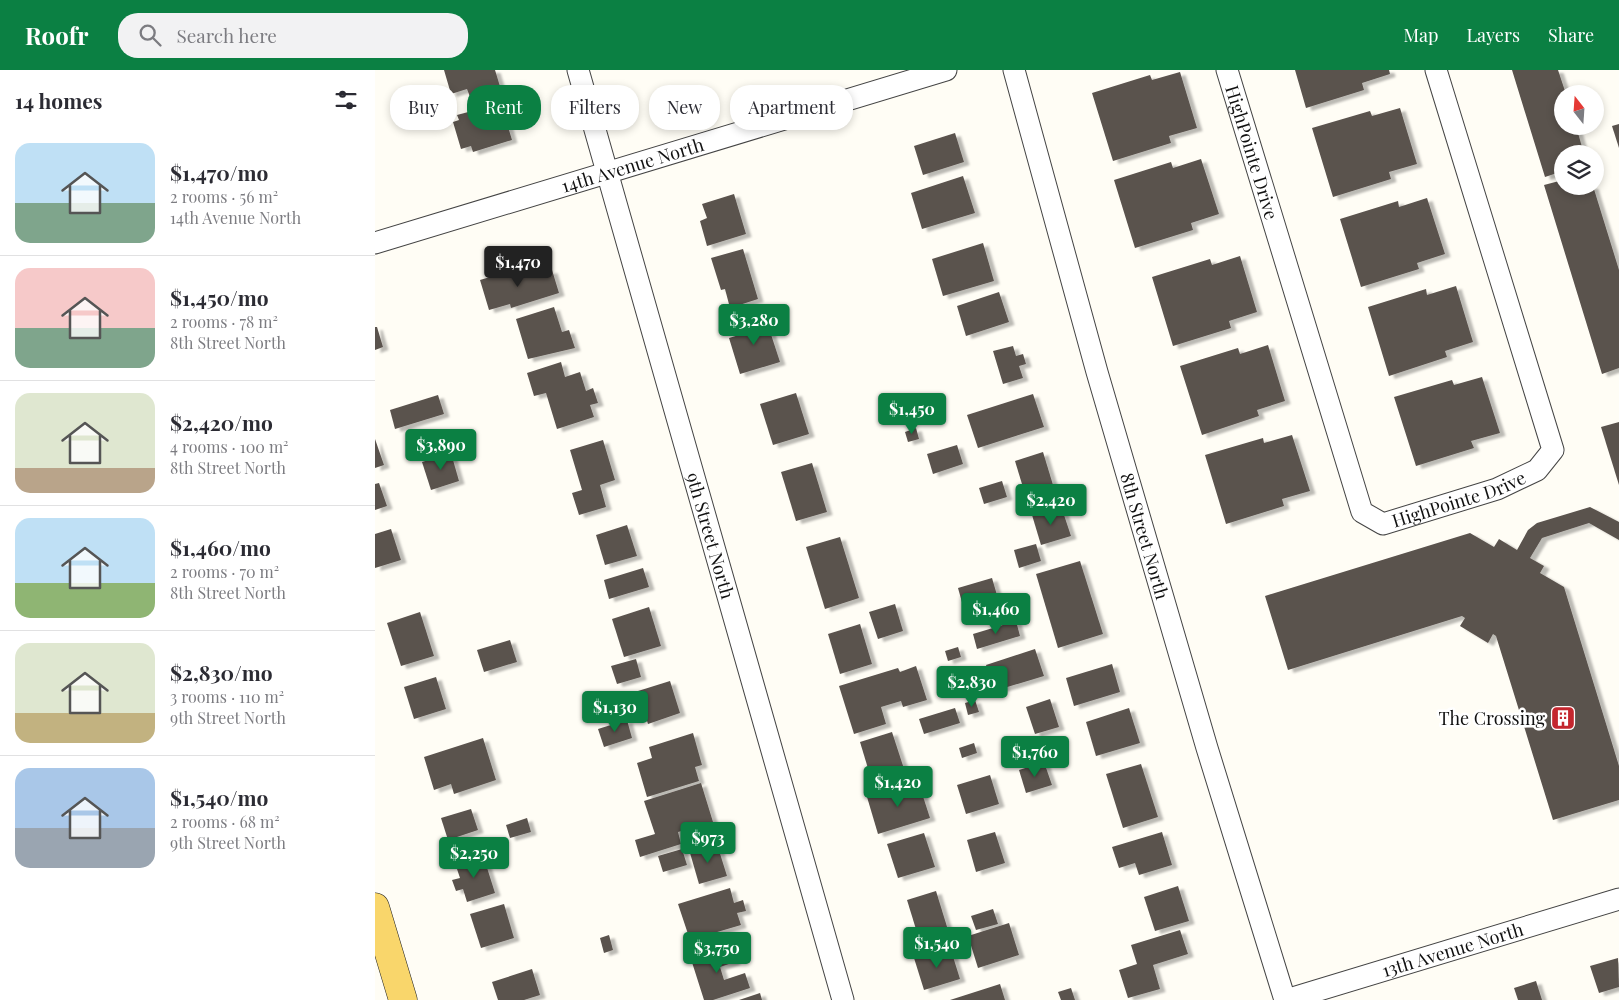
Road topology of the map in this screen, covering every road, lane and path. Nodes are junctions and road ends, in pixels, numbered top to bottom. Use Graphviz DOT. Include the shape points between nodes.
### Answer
graph roads {
  1 [pos="578,70"];
  2 [pos="946,70"];
  3 [pos="1014,70"];
  4 [pos="1227,70"];
  5 [pos="1436,70"];
  6 [pos="608,173"];
  7 [pos="375,242"];
  8 [pos="1619,899"];
  9 [pos="375,907"];
  10 [pos="403,1000"];
  11 [pos="843,1000"];
  12 [pos="1285,1000"];
  1 -- 6 [label="street, 9th Street North"];
  2 -- 6 [label="street, 14th Avenue North"];
  3 -- 12 [label="street, 8th Street North" via="1097,372"];
  4 -- 5 [label="street, HighPointe Drive" via="1362,512 1383,524 1497,489 1537,470 1553,450"];
  6 -- 7 [label="street, 14th Avenue North"];
  6 -- 11 [label="street, 9th Street North"];
  8 -- 12 [label="street, 13th Avenue North"];
  9 -- 10 [label="main road"];
}
